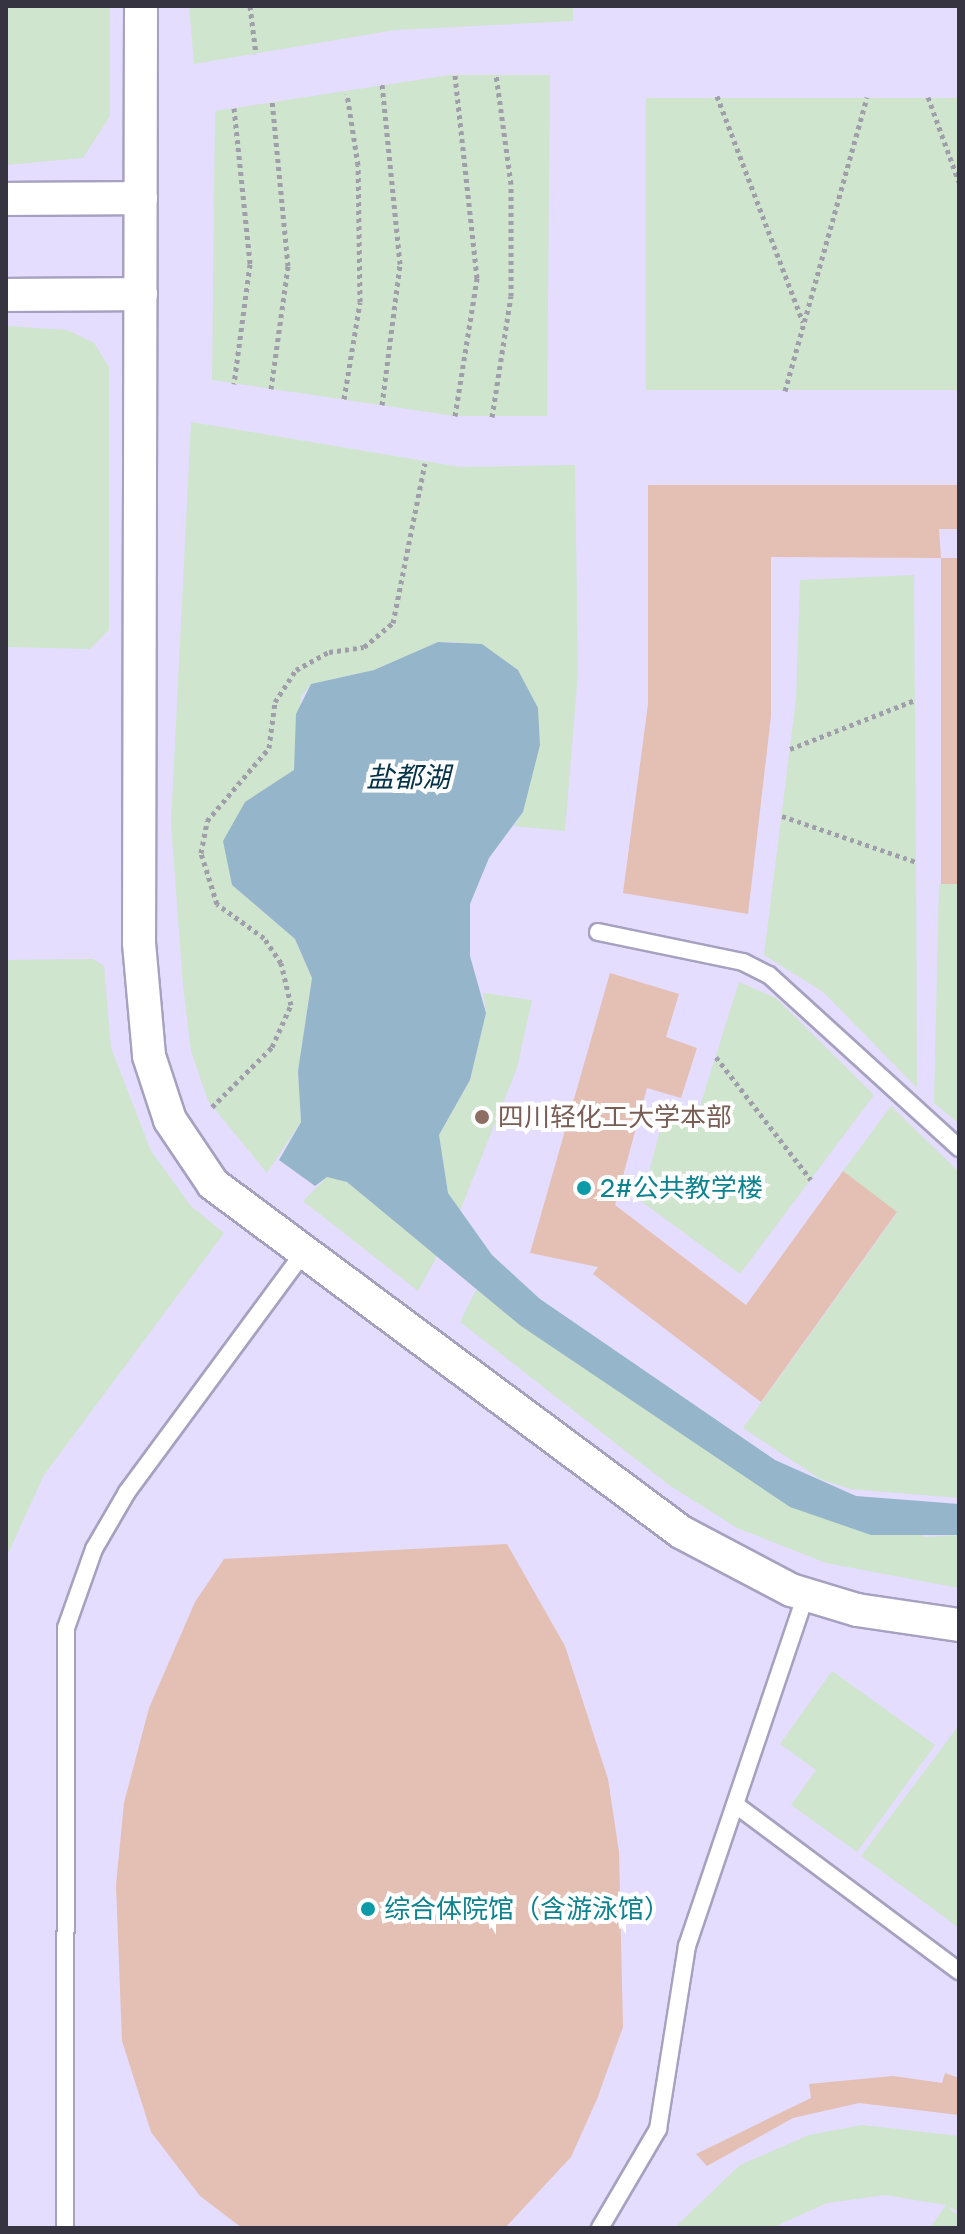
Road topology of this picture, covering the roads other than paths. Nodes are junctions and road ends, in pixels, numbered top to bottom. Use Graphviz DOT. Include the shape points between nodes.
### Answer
graph roads {
  1 [pos="141,6"];
  2 [pos="141,198"];
  3 [pos="6,199"];
  4 [pos="141,294"];
  5 [pos="6,295"];
  6 [pos="598,932"];
  7 [pos="959,1148"];
  8 [pos="304,1252"];
  9 [pos="806,1595"];
  10 [pos="959,1625"];
  11 [pos="736,1805"];
  12 [pos="959,1971"];
  13 [pos="65,2228"];
  14 [pos="600,2228"];
  1 -- 2 [label="street"];
  2 -- 3 [label="street"];
  2 -- 4 [label="street"];
  4 -- 5 [label="street"];
  4 -- 8 [label="street" via="139,943 149,1056 170,1120 213,1184"];
  6 -- 7 [label="lane" via="743,962 769,975"];
  8 -- 9 [label="street" via="681,1532"];
  8 -- 13 [label="lane" via="127,1492 94,1549 66,1628"];
  9 -- 10 [label="street"];
  9 -- 11 [label="lane"];
  11 -- 12 [label="lane"];
  11 -- 14 [label="lane" via="687,1946 658,2129"];
}
